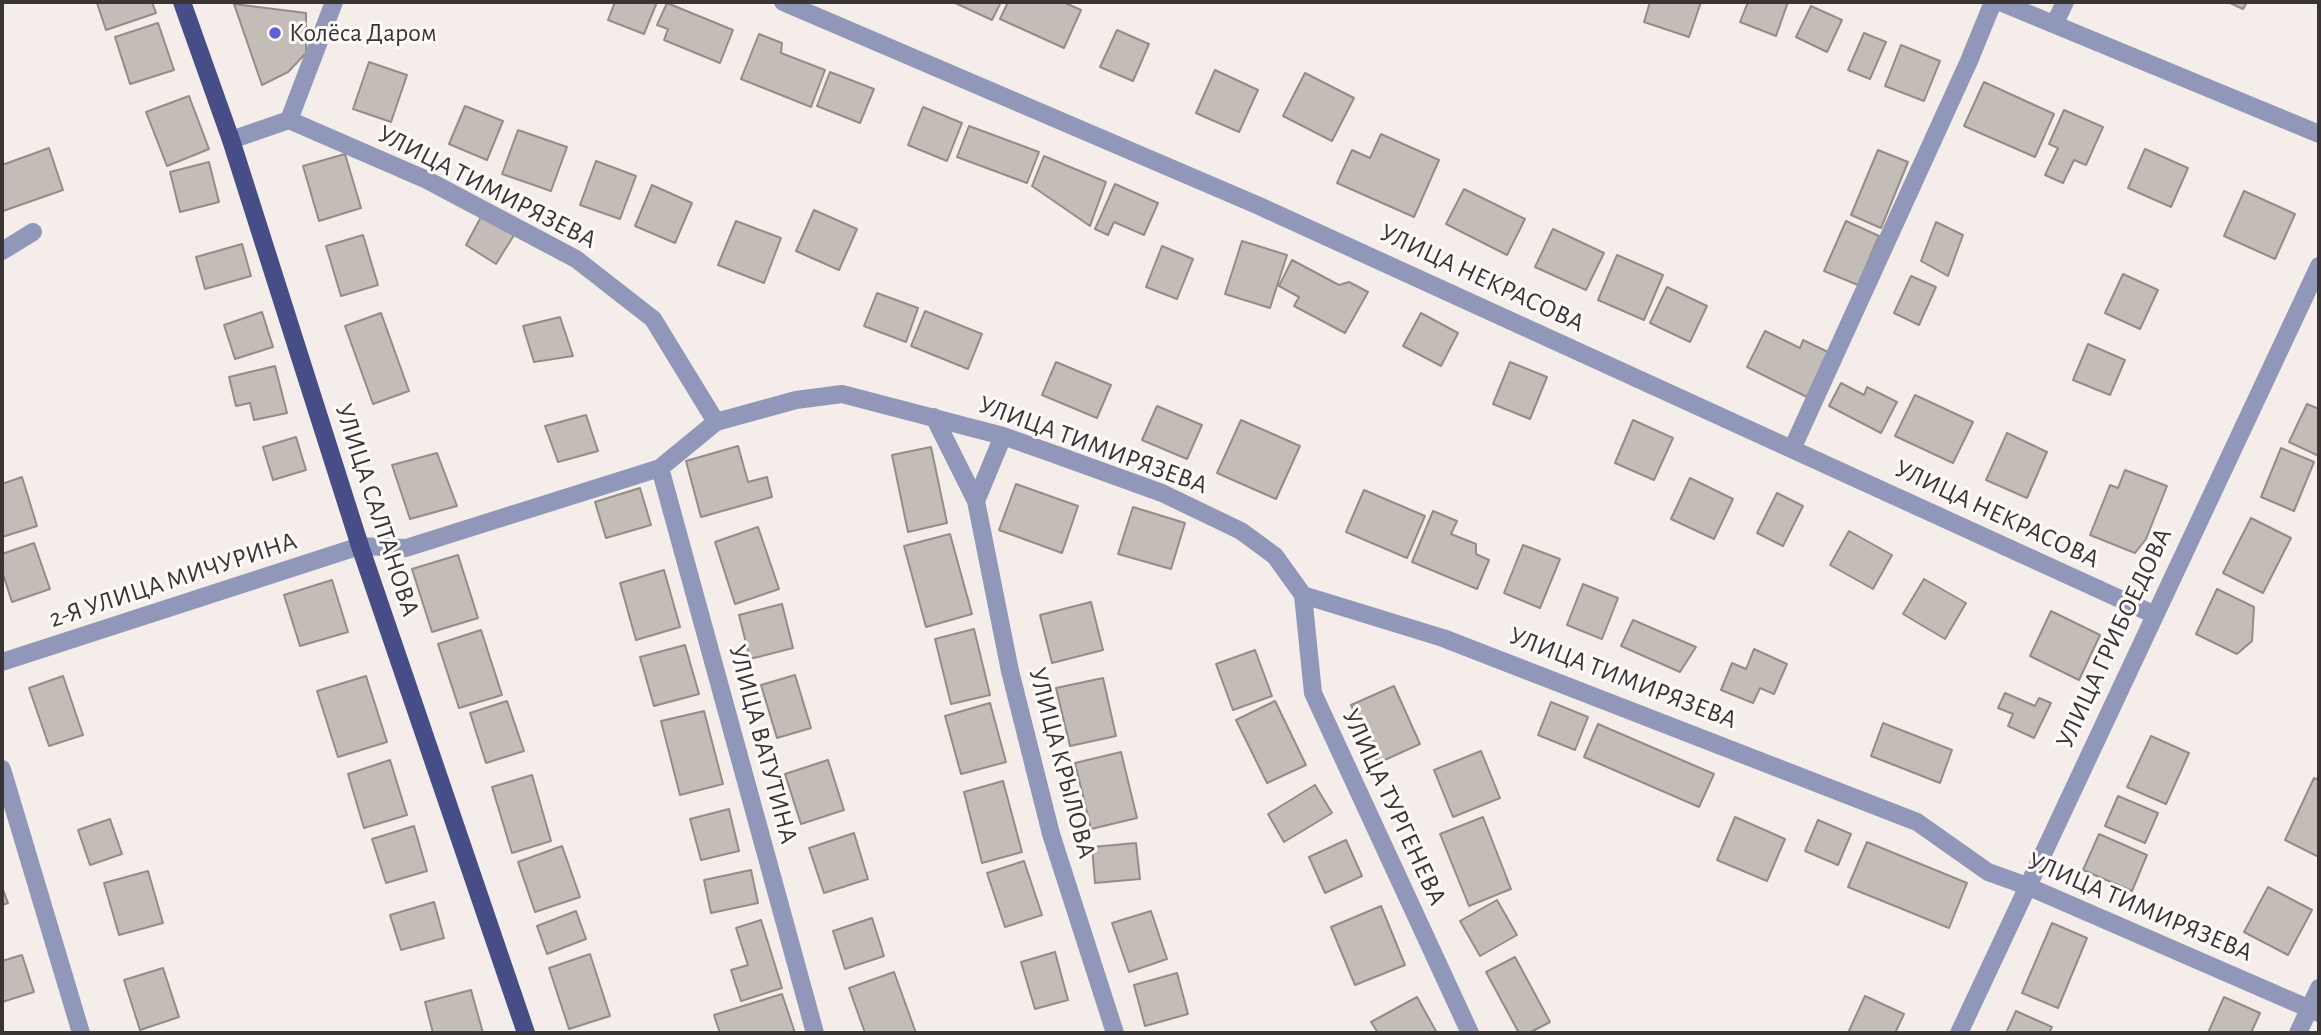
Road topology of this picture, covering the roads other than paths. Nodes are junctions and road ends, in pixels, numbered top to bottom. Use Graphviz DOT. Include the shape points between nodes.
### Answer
graph roads {
  1 [pos="182,2"];
  2 [pos="334,2"];
  3 [pos="783,2"];
  4 [pos="1993,2"];
  5 [pos="2000,2"];
  6 [pos="2065,2"];
  7 [pos="2055,23"];
  8 [pos="289,120"];
  9 [pos="2319,135"];
  10 [pos="231,140"];
  11 [pos="33,232"];
  12 [pos="2,251"];
  13 [pos="2319,266"];
  14 [pos="934,418"];
  15 [pos="716,422"];
  16 [pos="1003,436"];
  17 [pos="1792,449"];
  18 [pos="660,468"];
  19 [pos="976,501"];
  20 [pos="360,546"];
  21 [pos="1303,595"];
  22 [pos="2153,614"];
  23 [pos="2,662"];
  24 [pos="2,769"];
  25 [pos="2027,886"];
  26 [pos="2319,988"];
  27 [pos="2315,1010"];
  28 [pos="81,1033"];
  29 [pos="526,1033"];
  30 [pos="815,1033"];
  31 [pos="1115,1033"];
  32 [pos="1469,1033"];
  33 [pos="1959,1033"];
  34 [pos="2298,1033"];
  1 -- 10 [label="main road, УЛИЦА САЛТАНОВА"];
  2 -- 8 [label="street"];
  3 -- 17 [label="street, УЛИЦА НЕКРАСОВА" via="1258,205"];
  4 -- 17 [label="street"];
  5 -- 7 [label="street"];
  6 -- 7 [label="street"];
  7 -- 9 [label="street"];
  8 -- 10 [label="street"];
  8 -- 15 [label="street, УЛИЦА ТИМИРЯЗЕВА" via="427,180 576,259 653,319"];
  10 -- 20 [label="main road, УЛИЦА САЛТАНОВА"];
  11 -- 12 [label="street"];
  13 -- 22 [label="street, УЛИЦА ГРИБОЕДОВА"];
  14 -- 15 [label="street, УЛИЦА ТИМИРЯЗЕВА" via="842,394 796,400"];
  14 -- 16 [label="street, УЛИЦА ТИМИРЯЗЕВА"];
  14 -- 19 [label="street, УЛИЦА КРЫЛОВА"];
  15 -- 18 [label="street"];
  16 -- 19 [label="street"];
  16 -- 21 [label="street, УЛИЦА ТИМИРЯЗЕВА" via="1161,493 1241,531 1275,556"];
  17 -- 22 [label="street, УЛИЦА НЕКРАСОВА"];
  18 -- 20 [label="street" via="406,548"];
  18 -- 30 [label="street, УЛИЦА ВАТУТИНА"];
  19 -- 31 [label="street, УЛИЦА КРЫЛОВА" via="1010,671 1051,834"];
  20 -- 23 [label="street, 2-Я УЛИЦА МИЧУРИНА"];
  20 -- 29 [label="main road, УЛИЦА САЛТАНОВА"];
  21 -- 25 [label="street, УЛИЦА ТИМИРЯЗЕВА" via="1468,647 1905,817 1988,872"];
  21 -- 32 [label="street, УЛИЦА ТУРГЕНЕВА" via="1313,693"];
  22 -- 25 [label="street, УЛИЦА ГРИБОЕДОВА"];
  24 -- 28 [label="street"];
  25 -- 27 [label="street, УЛИЦА ТИМИРЯЗЕВА"];
  25 -- 33 [label="street, УЛИЦА ГРИБОЕДОВА"];
  26 -- 27 [label="street"];
  27 -- 34 [label="street"];
}
